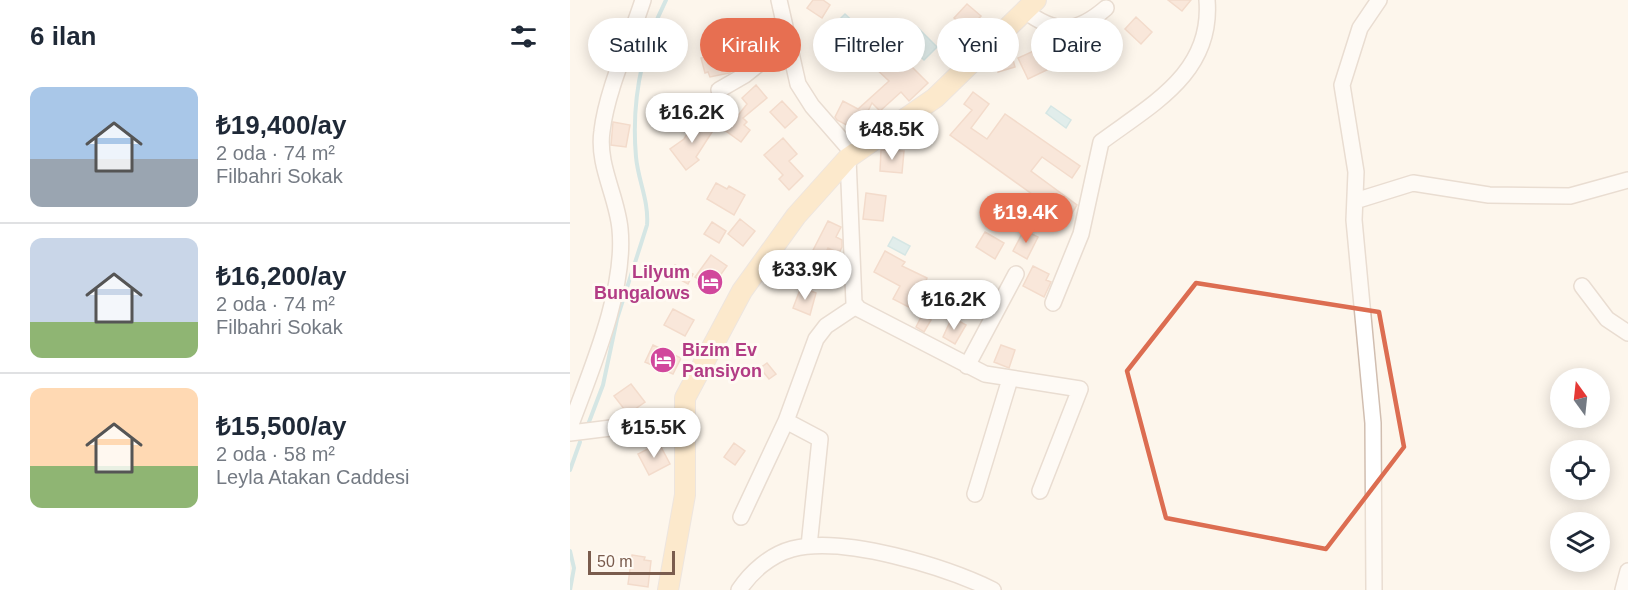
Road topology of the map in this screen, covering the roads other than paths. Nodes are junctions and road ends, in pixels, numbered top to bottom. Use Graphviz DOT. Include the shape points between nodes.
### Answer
graph roads {
  1 [pos="643,0"];
  2 [pos="779,0"];
  3 [pos="1208,0"];
  4 [pos="1379,0"];
  5 [pos="1030,5"];
  6 [pos="1106,8"];
  7 [pos="783,18"];
  8 [pos="749,72"];
  9 [pos="794,72"];
  10 [pos="719,90"];
  11 [pos="850,156"];
  12 [pos="1628,180"];
  13 [pos="1355,201"];
  14 [pos="1016,274"];
  15 [pos="1582,286"];
  16 [pos="1053,303"];
  17 [pos="856,306"];
  18 [pos="1628,333"];
  19 [pos="967,366"];
  20 [pos="1010,379"];
  21 [pos="683,419"];
  22 [pos="786,421"];
  23 [pos="570,428"];
  24 [pos="570,433"];
  25 [pos="1040,491"];
  26 [pos="975,494"];
  27 [pos="741,517"];
  28 [pos="809,546"];
  29 [pos="1628,571"];
  30 [pos="668,590"];
  31 [pos="739,590"];
  32 [pos="993,590"];
  33 [pos="1374,590"];
  34 [pos="1623,590"];
  1 -- 23 [label="street" via="601,132 603,160 621,230 618,267 601,343"];
  2 -- 7 [label="street"];
  3 -- 16 [label="street" via="1208,28 1185,75 1163,98 1101,142 1081,234"];
  4 -- 13 [label="street" via="1360,28 1342,85 1356,172"];
  5 -- 6 [label="street" via="1045,24 1064,28 1084,24"];
  5 -- 11 [label="main road" via="959,77 919,111"];
  8 -- 10 [label="street"];
  9 -- 11 [label="street" via="804,95"];
  11 -- 17 [label="street"];
  11 -- 21 [label="main road" via="796,216 742,291 689,389"];
  12 -- 13 [label="street" via="1570,196 1489,195 1413,183"];
  13 -- 33 [label="street" via="1373,423"];
  14 -- 19 [label="street"];
  15 -- 18 [label="street" via="1607,319"];
  17 -- 19 [label="street"];
  17 -- 22 [label="street" via="826,326 816,339"];
  19 -- 20 [label="street"];
  20 -- 25 [label="street" via="1080,389"];
  20 -- 26 [label="street"];
  21 -- 24 [label="street"];
  21 -- 30 [label="main road" via="685,495"];
  22 -- 27 [label="street"];
  22 -- 28 [label="street" via="820,439"];
  28 -- 31 [label="street" via="772,559"];
  28 -- 32 [label="street" via="865,550 902,558"];
  29 -- 34 [label="street"];
}
